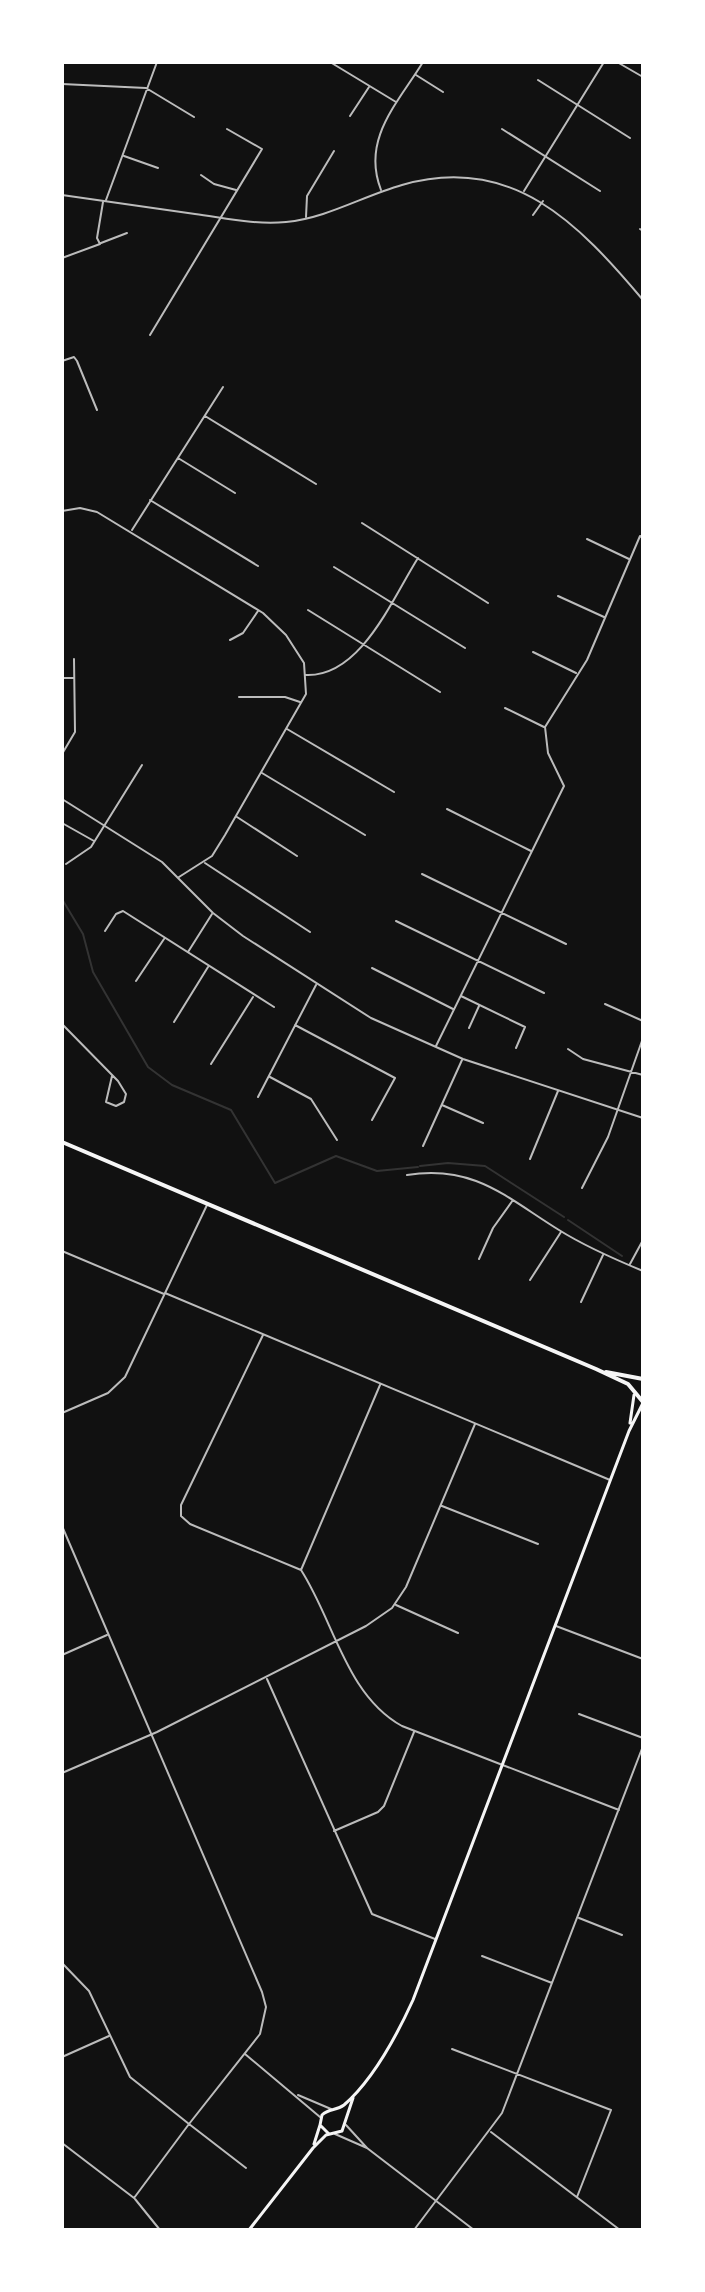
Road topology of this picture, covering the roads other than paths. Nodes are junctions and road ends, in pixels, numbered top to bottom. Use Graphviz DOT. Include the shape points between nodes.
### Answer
graph roads {
  1 [pos="157,62"];
  2 [pos="330,62"];
  3 [pos="423,62"];
  4 [pos="604,62"];
  5 [pos="617,62"];
  6 [pos="415,75"];
  7 [pos="643,77"];
  8 [pos="538,80"];
  9 [pos="62,84"];
  10 [pos="370,86"];
  11 [pos="146,88"];
  12 [pos="443,92"];
  13 [pos="397,103"];
  14 [pos="578,105"];
  15 [pos="350,116"];
  16 [pos="194,117"];
  17 [pos="227,129"];
  18 [pos="502,129"];
  19 [pos="630,138"];
  20 [pos="334,151"];
  21 [pos="123,155"];
  22 [pos="545,156"];
  23 [pos="158,168"];
  24 [pos="201,175"];
  25 [pos="488,182"];
  26 [pos="486,187"];
  27 [pos="237,190"];
  28 [pos="381,191"];
  29 [pos="600,191"];
  30 [pos="524,192"];
  31 [pos="62,195"];
  32 [pos="105,201"];
  33 [pos="543,201"];
  34 [pos="533,215"];
  35 [pos="221,218"];
  36 [pos="306,218"];
  37 [pos="127,233"];
  38 [pos="100,244"];
  39 [pos="62,258"];
  40 [pos="643,300"];
  41 [pos="150,335"];
  42 [pos="62,361"];
  43 [pos="223,387"];
  44 [pos="97,410"];
  45 [pos="204,416"];
  46 [pos="177,457"];
  47 [pos="316,484"];
  48 [pos="235,493"];
  49 [pos="149,499"];
  50 [pos="62,511"];
  51 [pos="362,523"];
  52 [pos="131,531"];
  53 [pos="642,536"];
  54 [pos="587,539"];
  55 [pos="418,558"];
  56 [pos="630,559"];
  57 [pos="258,566"];
  58 [pos="334,567"];
  59 [pos="558,596"];
  60 [pos="390,602"];
  61 [pos="488,603"];
  62 [pos="259,610"];
  63 [pos="308,610"];
  64 [pos="606,618"];
  65 [pos="230,640"];
  66 [pos="363,644"];
  67 [pos="465,648"];
  68 [pos="533,652"];
  69 [pos="74,659"];
  70 [pos="577,674"];
  71 [pos="306,675"];
  72 [pos="62,678"];
  73 [pos="75,678"];
  74 [pos="440,692"];
  75 [pos="239,697"];
  76 [pos="301,703"];
  77 [pos="505,708"];
  78 [pos="545,727"];
  79 [pos="286,728"];
  80 [pos="62,754"];
  81 [pos="142,765"];
  82 [pos="261,772"];
  83 [pos="394,792"];
  84 [pos="62,799"];
  85 [pos="447,809"];
  86 [pos="236,817"];
  87 [pos="62,823"];
  88 [pos="106,825"];
  89 [pos="365,835"];
  90 [pos="95,842"];
  91 [pos="532,851"];
  92 [pos="297,856"];
  93 [pos="204,862"];
  94 [pos="66,864"];
  95 [pos="422,874"];
  96 [pos="179,877"];
  97 [pos="213,913"];
  98 [pos="502,914"];
  99 [pos="396,921"];
  100 [pos="105,931"];
  101 [pos="310,932"];
  102 [pos="164,938"];
  103 [pos="566,944"];
  104 [pos="188,952"];
  105 [pos="479,961"];
  106 [pos="209,966"];
  107 [pos="372,968"];
  108 [pos="136,981"];
  109 [pos="316,985"];
  110 [pos="544,993"];
  111 [pos="254,996"];
  112 [pos="461,996"];
  113 [pos="605,1004"];
  114 [pos="479,1005"];
  115 [pos="274,1007"];
  116 [pos="455,1010"];
  117 [pos="643,1021"];
  118 [pos="174,1022"];
  119 [pos="62,1025"];
  120 [pos="295,1025"];
  121 [pos="469,1028"];
  122 [pos="643,1038"];
  123 [pos="435,1047"];
  124 [pos="516,1048"];
  125 [pos="568,1049"];
  126 [pos="463,1059"];
  127 [pos="211,1064"];
  128 [pos="630,1073"];
  129 [pos="643,1075"];
  130 [pos="112,1076"];
  131 [pos="269,1076"];
  132 [pos="558,1091"];
  133 [pos="258,1097"];
  134 [pos="441,1105"];
  135 [pos="618,1109"];
  136 [pos="643,1118"];
  137 [pos="372,1120"];
  138 [pos="483,1123"];
  139 [pos="337,1140"];
  140 [pos="62,1142"];
  141 [pos="423,1146"];
  142 [pos="530,1159"];
  143 [pos="407,1175"];
  144 [pos="582,1188"];
  145 [pos="514,1199"];
  146 [pos="208,1204"];
  147 [pos="561,1232"];
  148 [pos="643,1240"];
  149 [pos="62,1251"];
  150 [pos="603,1254"];
  151 [pos="479,1259"];
  152 [pos="629,1265"];
  153 [pos="643,1271"];
  154 [pos="530,1280"];
  155 [pos="165,1294"];
  156 [pos="581,1302"];
  157 [pos="263,1334"];
  158 [pos="596,1369"];
  159 [pos="643,1379"];
  160 [pos="380,1385"];
  161 [pos="634,1393"];
  162 [pos="643,1402"];
  163 [pos="62,1413"];
  164 [pos="475,1424"];
  165 [pos="629,1431"];
  166 [pos="610,1480"];
  167 [pos="441,1506"];
  168 [pos="62,1526"];
  169 [pos="538,1544"];
  170 [pos="301,1570"];
  171 [pos="395,1604"];
  172 [pos="555,1626"];
  173 [pos="458,1633"];
  174 [pos="108,1635"];
  175 [pos="338,1641"];
  176 [pos="62,1655"];
  177 [pos="643,1659"];
  178 [pos="266,1677"];
  179 [pos="579,1714"];
  180 [pos="414,1731"];
  181 [pos="151,1735"];
  182 [pos="643,1738"];
  183 [pos="643,1746"];
  184 [pos="502,1766"];
  185 [pos="62,1773"];
  186 [pos="619,1810"];
  187 [pos="334,1831"];
  188 [pos="578,1917"];
  189 [pos="622,1935"];
  190 [pos="436,1939"];
  191 [pos="482,1956"];
  192 [pos="62,1963"];
  193 [pos="553,1983"];
  194 [pos="109,2036"];
  195 [pos="452,2049"];
  196 [pos="244,2053"];
  197 [pos="62,2057"];
  198 [pos="518,2074"];
  199 [pos="297,2094"];
  200 [pos="354,2094"];
  201 [pos="334,2109"];
  202 [pos="320,2118"];
  203 [pos="346,2122"];
  204 [pos="189,2124"];
  205 [pos="320,2125"];
  206 [pos="490,2131"];
  207 [pos="329,2134"];
  208 [pos="335,2134"];
  209 [pos="62,2143"];
  210 [pos="313,2148"];
  211 [pos="367,2148"];
  212 [pos="246,2168"];
  213 [pos="577,2197"];
  214 [pos="134,2198"];
  215 [pos="436,2201"];
  216 [pos="160,2230"];
  217 [pos="249,2230"];
  218 [pos="414,2230"];
  219 [pos="474,2230"];
  220 [pos="620,2230"];
  1 -- 11 [label="street"];
  2 -- 10 [label="street"];
  3 -- 6 [label="street"];
  4 -- 14 [label="street"];
  5 -- 7 [label="street"];
  6 -- 12 [label="street"];
  6 -- 13 [label="street"];
  8 -- 14 [label="street"];
  9 -- 11 [label="street"];
  10 -- 13 [label="street"];
  10 -- 15 [label="street"];
  11 -- 16 [label="street"];
  11 -- 21 [label="street"];
  13 -- 28 [label="street" via="374,150"];
  14 -- 19 [label="street"];
  14 -- 22 [label="street"];
  17 -- 27 [label="street" via="262,149"];
  18 -- 22 [label="street"];
  20 -- 36 [label="street" via="303,203"];
  21 -- 23 [label="street"];
  21 -- 32 [label="street"];
  22 -- 29 [label="street"];
  22 -- 30 [label="street"];
  24 -- 27 [label="street"];
  25 -- 26 [label="street"];
  25 -- 28 [label="street" via="442,178"];
  25 -- 30 [label="street"];
  27 -- 35 [label="street"];
  28 -- 36 [label="street"];
  30 -- 33 [label="street"];
  31 -- 32 [label="street"];
  32 -- 35 [label="street"];
  32 -- 38 [label="street"];
  33 -- 34 [label="street"];
  33 -- 40 [label="street" via="585,233"];
  35 -- 36 [label="street" via="270,223"];
  35 -- 41 [label="street"];
  37 -- 38 [label="street"];
  38 -- 39 [label="street"];
  42 -- 44 [label="street" via="77,361"];
  43 -- 45 [label="street"];
  45 -- 46 [label="street"];
  45 -- 47 [label="street"];
  46 -- 48 [label="street"];
  46 -- 49 [label="street"];
  49 -- 52 [label="street"];
  49 -- 57 [label="street"];
  50 -- 52 [label="street" via="89,509"];
  51 -- 55 [label="street"];
  52 -- 62 [label="street"];
  53 -- 56 [label="street"];
  54 -- 56 [label="street"];
  55 -- 60 [label="street"];
  55 -- 61 [label="street"];
  56 -- 64 [label="street"];
  58 -- 60 [label="street"];
  59 -- 64 [label="street"];
  60 -- 66 [label="street"];
  60 -- 67 [label="street"];
  62 -- 65 [label="street" via="243,633"];
  62 -- 71 [label="street" via="286,635"];
  63 -- 66 [label="street"];
  64 -- 70 [label="street"];
  66 -- 71 [label="street" via="339,669"];
  66 -- 74 [label="street"];
  68 -- 70 [label="street"];
  69 -- 73 [label="street"];
  70 -- 78 [label="street"];
  71 -- 76 [label="street"];
  72 -- 73 [label="street"];
  73 -- 80 [label="street" via="75,732"];
  75 -- 76 [label="street" via="285,697"];
  76 -- 79 [label="street"];
  77 -- 78 [label="street"];
  78 -- 91 [label="street" via="548,753 564,786"];
  79 -- 82 [label="street"];
  79 -- 83 [label="street"];
  81 -- 88 [label="street"];
  82 -- 86 [label="street"];
  82 -- 89 [label="street"];
  84 -- 88 [label="street"];
  85 -- 91 [label="street"];
  86 -- 92 [label="street"];
  86 -- 93 [label="street"];
  87 -- 90 [label="street"];
  88 -- 90 [label="street"];
  88 -- 96 [label="street"];
  90 -- 94 [label="street"];
  91 -- 98 [label="street"];
  93 -- 96 [label="street"];
  93 -- 101 [label="street"];
  95 -- 98 [label="street"];
  96 -- 97 [label="street"];
  97 -- 104 [label="street"];
  97 -- 109 [label="street"];
  98 -- 103 [label="street"];
  98 -- 105 [label="street"];
  99 -- 105 [label="street"];
  100 -- 102 [label="street" via="123,911"];
  102 -- 104 [label="street"];
  102 -- 108 [label="street"];
  104 -- 106 [label="street"];
  105 -- 110 [label="street"];
  105 -- 112 [label="street"];
  106 -- 111 [label="street"];
  106 -- 118 [label="street"];
  107 -- 116 [label="street"];
  109 -- 120 [label="street"];
  109 -- 123 [label="street"];
  111 -- 115 [label="street"];
  111 -- 127 [label="street"];
  112 -- 114 [label="street"];
  112 -- 116 [label="street"];
  113 -- 117 [label="street"];
  114 -- 121 [label="street"];
  114 -- 124 [label="street" via="525,1027"];
  116 -- 123 [label="street"];
  119 -- 130 [label="street"];
  120 -- 131 [label="street"];
  120 -- 137 [label="street" via="395,1078"];
  122 -- 128 [label="street"];
  123 -- 126 [label="street"];
  125 -- 128 [label="street"];
  126 -- 132 [label="street"];
  126 -- 134 [label="street"];
  128 -- 129 [label="street"];
  128 -- 135 [label="street"];
  130 -- 130 [label="street" via="105,1096 116,1106 126,1094"];
  131 -- 133 [label="street"];
  131 -- 139 [label="street" via="311,1099"];
  132 -- 135 [label="street"];
  132 -- 142 [label="street"];
  134 -- 138 [label="street"];
  134 -- 141 [label="street"];
  135 -- 136 [label="street"];
  135 -- 144 [label="street"];
  140 -- 146 [label="highway"];
  143 -- 145 [label="street" via="454,1172"];
  145 -- 147 [label="street"];
  145 -- 151 [label="street"];
  146 -- 155 [label="street"];
  146 -- 158 [label="highway"];
  147 -- 150 [label="street"];
  147 -- 154 [label="street"];
  148 -- 152 [label="street"];
  149 -- 155 [label="street"];
  150 -- 152 [label="street"];
  150 -- 156 [label="street"];
  152 -- 153 [label="street"];
  155 -- 157 [label="street"];
  155 -- 163 [label="street" via="118,1386"];
  157 -- 160 [label="street"];
  157 -- 170 [label="street" via="181,1505 181,1516"];
  158 -- 159 [label="highway"];
  158 -- 161 [label="highway" via="628,1384"];
  159 -- 161 [label="highway"];
  160 -- 164 [label="street"];
  160 -- 170 [label="street"];
  161 -- 162 [label="highway"];
  161 -- 165 [label="main road"];
  162 -- 165 [label="main road"];
  164 -- 166 [label="street"];
  164 -- 167 [label="street"];
  165 -- 166 [label="main road"];
  166 -- 172 [label="main road"];
  167 -- 169 [label="street"];
  167 -- 171 [label="street"];
  168 -- 174 [label="street"];
  170 -- 175 [label="street"];
  171 -- 173 [label="street"];
  171 -- 175 [label="street"];
  172 -- 177 [label="street"];
  172 -- 184 [label="main road"];
  174 -- 176 [label="street"];
  174 -- 181 [label="street"];
  175 -- 178 [label="street"];
  175 -- 180 [label="street" via="368,1700 390,1720"];
  178 -- 181 [label="street"];
  178 -- 187 [label="street"];
  179 -- 182 [label="street"];
  180 -- 184 [label="street"];
  180 -- 187 [label="street" via="384,1806"];
  181 -- 185 [label="street"];
  181 -- 196 [label="street" via="262,1992 265,2021"];
  183 -- 186 [label="street"];
  184 -- 186 [label="street"];
  184 -- 190 [label="main road"];
  186 -- 188 [label="street"];
  187 -- 190 [label="street" via="372,1914"];
  188 -- 189 [label="street"];
  188 -- 193 [label="street"];
  190 -- 200 [label="main road" via="404,2020"];
  191 -- 193 [label="street"];
  192 -- 194 [label="street" via="89,1991"];
  193 -- 198 [label="street"];
  194 -- 197 [label="street"];
  194 -- 204 [label="street" via="130,2077"];
  195 -- 198 [label="street"];
  196 -- 199 [label="street"];
  196 -- 204 [label="street"];
  198 -- 206 [label="street"];
  198 -- 213 [label="street" via="611,2110"];
  199 -- 201 [label="street"];
  199 -- 202 [label="street"];
  200 -- 201 [label="main road"];
  200 -- 203 [label="main road"];
  201 -- 202 [label="main road"];
  201 -- 203 [label="main road"];
  202 -- 205 [label="main road"];
  203 -- 208 [label="main road"];
  203 -- 211 [label="street"];
  204 -- 212 [label="street"];
  204 -- 214 [label="street"];
  205 -- 207 [label="main road"];
  205 -- 210 [label="main road"];
  206 -- 213 [label="street"];
  206 -- 215 [label="street"];
  207 -- 208 [label="main road"];
  207 -- 210 [label="main road"];
  208 -- 211 [label="street"];
  209 -- 214 [label="street"];
  210 -- 217 [label="main road"];
  211 -- 215 [label="street"];
  213 -- 220 [label="street"];
  214 -- 216 [label="street"];
  215 -- 218 [label="street"];
  215 -- 219 [label="street"];
}
